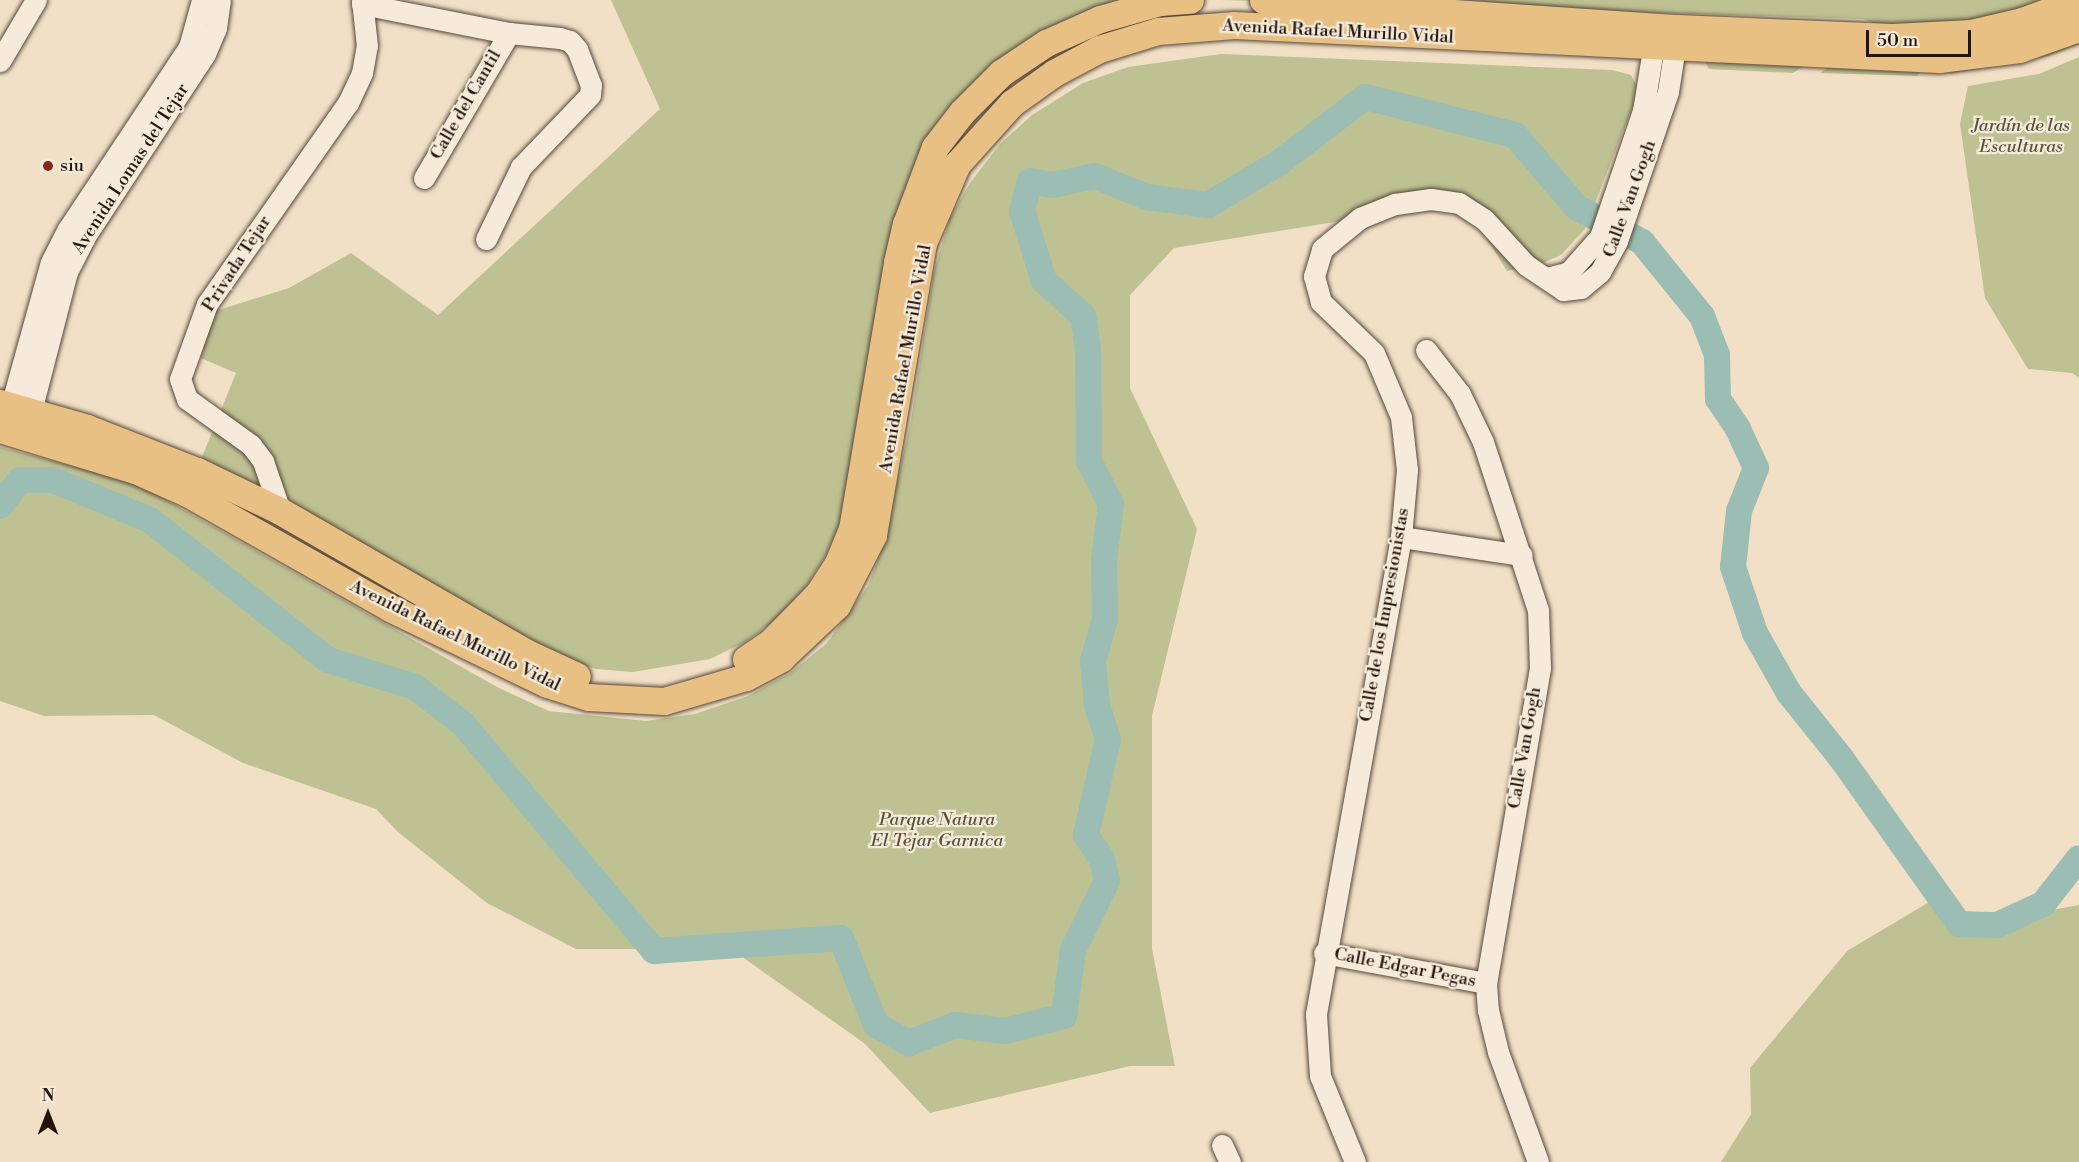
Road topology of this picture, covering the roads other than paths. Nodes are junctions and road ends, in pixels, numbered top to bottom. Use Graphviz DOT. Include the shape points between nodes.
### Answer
graph roads {
  1 [pos="36,0"];
  2 [pos="202,0"];
  3 [pos="220,0"];
  4 [pos="1190,0"];
  5 [pos="1263,0"];
  6 [pos="2079,0"];
  7 [pos="362,2"];
  8 [pos="2079,28"];
  9 [pos="509,33"];
  10 [pos="1666,38"];
  11 [pos="0,61"];
  12 [pos="424,178"];
  13 [pos="486,239"];
  14 [pos="1547,278"];
  15 [pos="1426,350"];
  16 [pos="11,416"];
  17 [pos="280,511"];
  18 [pos="1401,537"];
  19 [pos="1522,555"];
  20 [pos="1324,953"];
  21 [pos="1486,983"];
  22 [pos="1355,1162"];
  23 [pos="1538,1162"];
  1 -- 11 [label="street"];
  2 -- 16 [label="street, Avenida Lomas del Tejar" via="189,47 68,229 51,262"];
  3 -- 16 [label="street, Avenida Lomas del Tejar" via="216,28 205,54 84,238"];
  4 -- 17 [label="main road, Avenida Rafael Murillo Vidal" via="1160,2 1100,19 1046,43 1001,73 962,112 935,147 906,224 897,262 852,529 838,563 818,594 770,643 741,662 705,676 663,684 590,681 525,652"];
  5 -- 10 [label="main road, Avenida Rafael Murillo Vidal"];
  6 -- 10 [label="main road, Avenida Rafael Murillo Vidal" via="2022,21 1946,35"];
  7 -- 9 [label="street"];
  7 -- 17 [label="street, Privada Tejar" via="367,46 362,73 348,103 207,304 180,379 186,399 251,445 263,461"];
  8 -- 10 [label="main road, Avenida Rafael Murillo Vidal" via="2019,49 1939,59"];
  9 -- 12 [label="street, Calle del Cantil"];
  9 -- 13 [label="street" via="570,41 591,85 590,95 521,167"];
  10 -- 14 [label="street, Calle Van Gogh" via="1652,113 1600,272 1581,288 1563,290"];
  10 -- 16 [label="main road, Avenida Rafael Murillo Vidal" via="1234,25 1158,31 1099,50 1054,73 1012,102 957,164 923,243 882,499 859,569 837,605 781,658 747,677 708,691 664,701 624,700 588,697 547,684 390,608 187,493"];
  14 -- 18 [label="street, Calle de los Impresionistas" via="1526,265 1484,219 1459,203 1431,199 1395,204 1360,218 1322,249 1314,276 1321,302 1374,353 1401,417 1407,470"];
  15 -- 19 [label="street, Calle Van Gogh" via="1460,394 1483,442"];
  16 -- 17 [label="main road, Avenida Rafael Murillo Vidal" via="143,448"];
  18 -- 19 [label="street"];
  18 -- 20 [label="street, Calle de los Impresionistas"];
  19 -- 21 [label="street, Calle Van Gogh" via="1538,610 1540,668"];
  20 -- 21 [label="street, Calle Edgar Pegas"];
  20 -- 22 [label="street, Calle de los Impresionistas" via="1316,1014 1320,1076"];
  21 -- 23 [label="street, Calle Van Gogh" via="1498,1052"];
}
